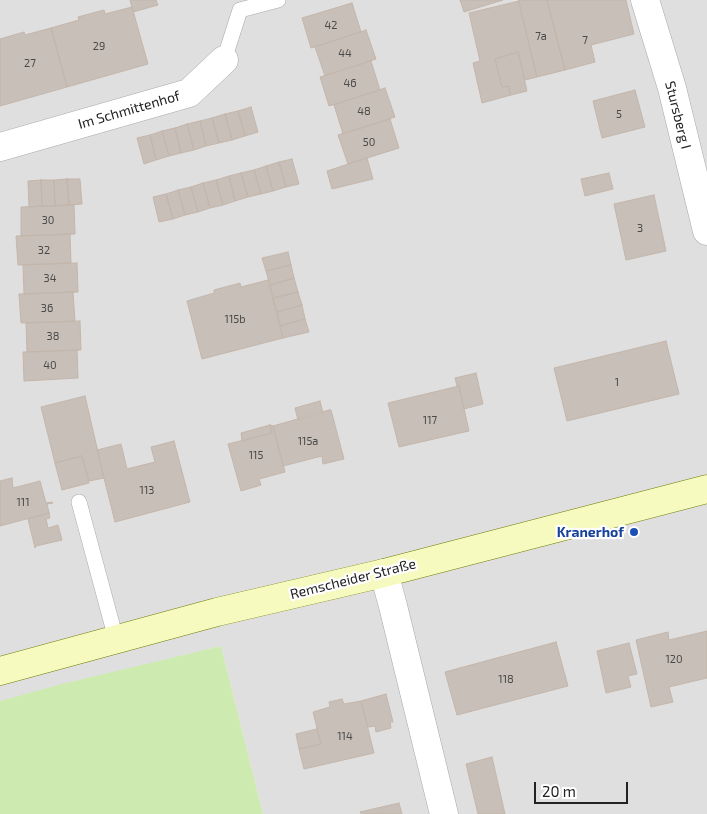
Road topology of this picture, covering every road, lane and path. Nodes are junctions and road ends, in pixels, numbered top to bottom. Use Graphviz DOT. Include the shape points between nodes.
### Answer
graph roads {
  1 [pos="278,0"];
  2 [pos="645,0"];
  3 [pos="239,5"];
  4 [pos="224,60"];
  5 [pos="0,147"];
  6 [pos="707,230"];
  7 [pos="707,489"];
  8 [pos="79,502"];
  9 [pos="384,573"];
  10 [pos="116,639"];
  11 [pos="0,670"];
  12 [pos="444,814"];
  1 -- 3 [label="lane, Im Schmittenhof"];
  2 -- 6 [label="street, Stursberg I" via="672,88"];
  3 -- 4 [label="lane, Im Schmittenhof"];
  4 -- 5 [label="street, Im Schmittenhof" via="189,93"];
  7 -- 9 [label="main road, Remscheider Straße"];
  8 -- 10 [label="lane"];
  9 -- 10 [label="main road, Remscheider Straße"];
  9 -- 12 [label="street"];
  10 -- 11 [label="main road, Remscheider Straße"];
}
